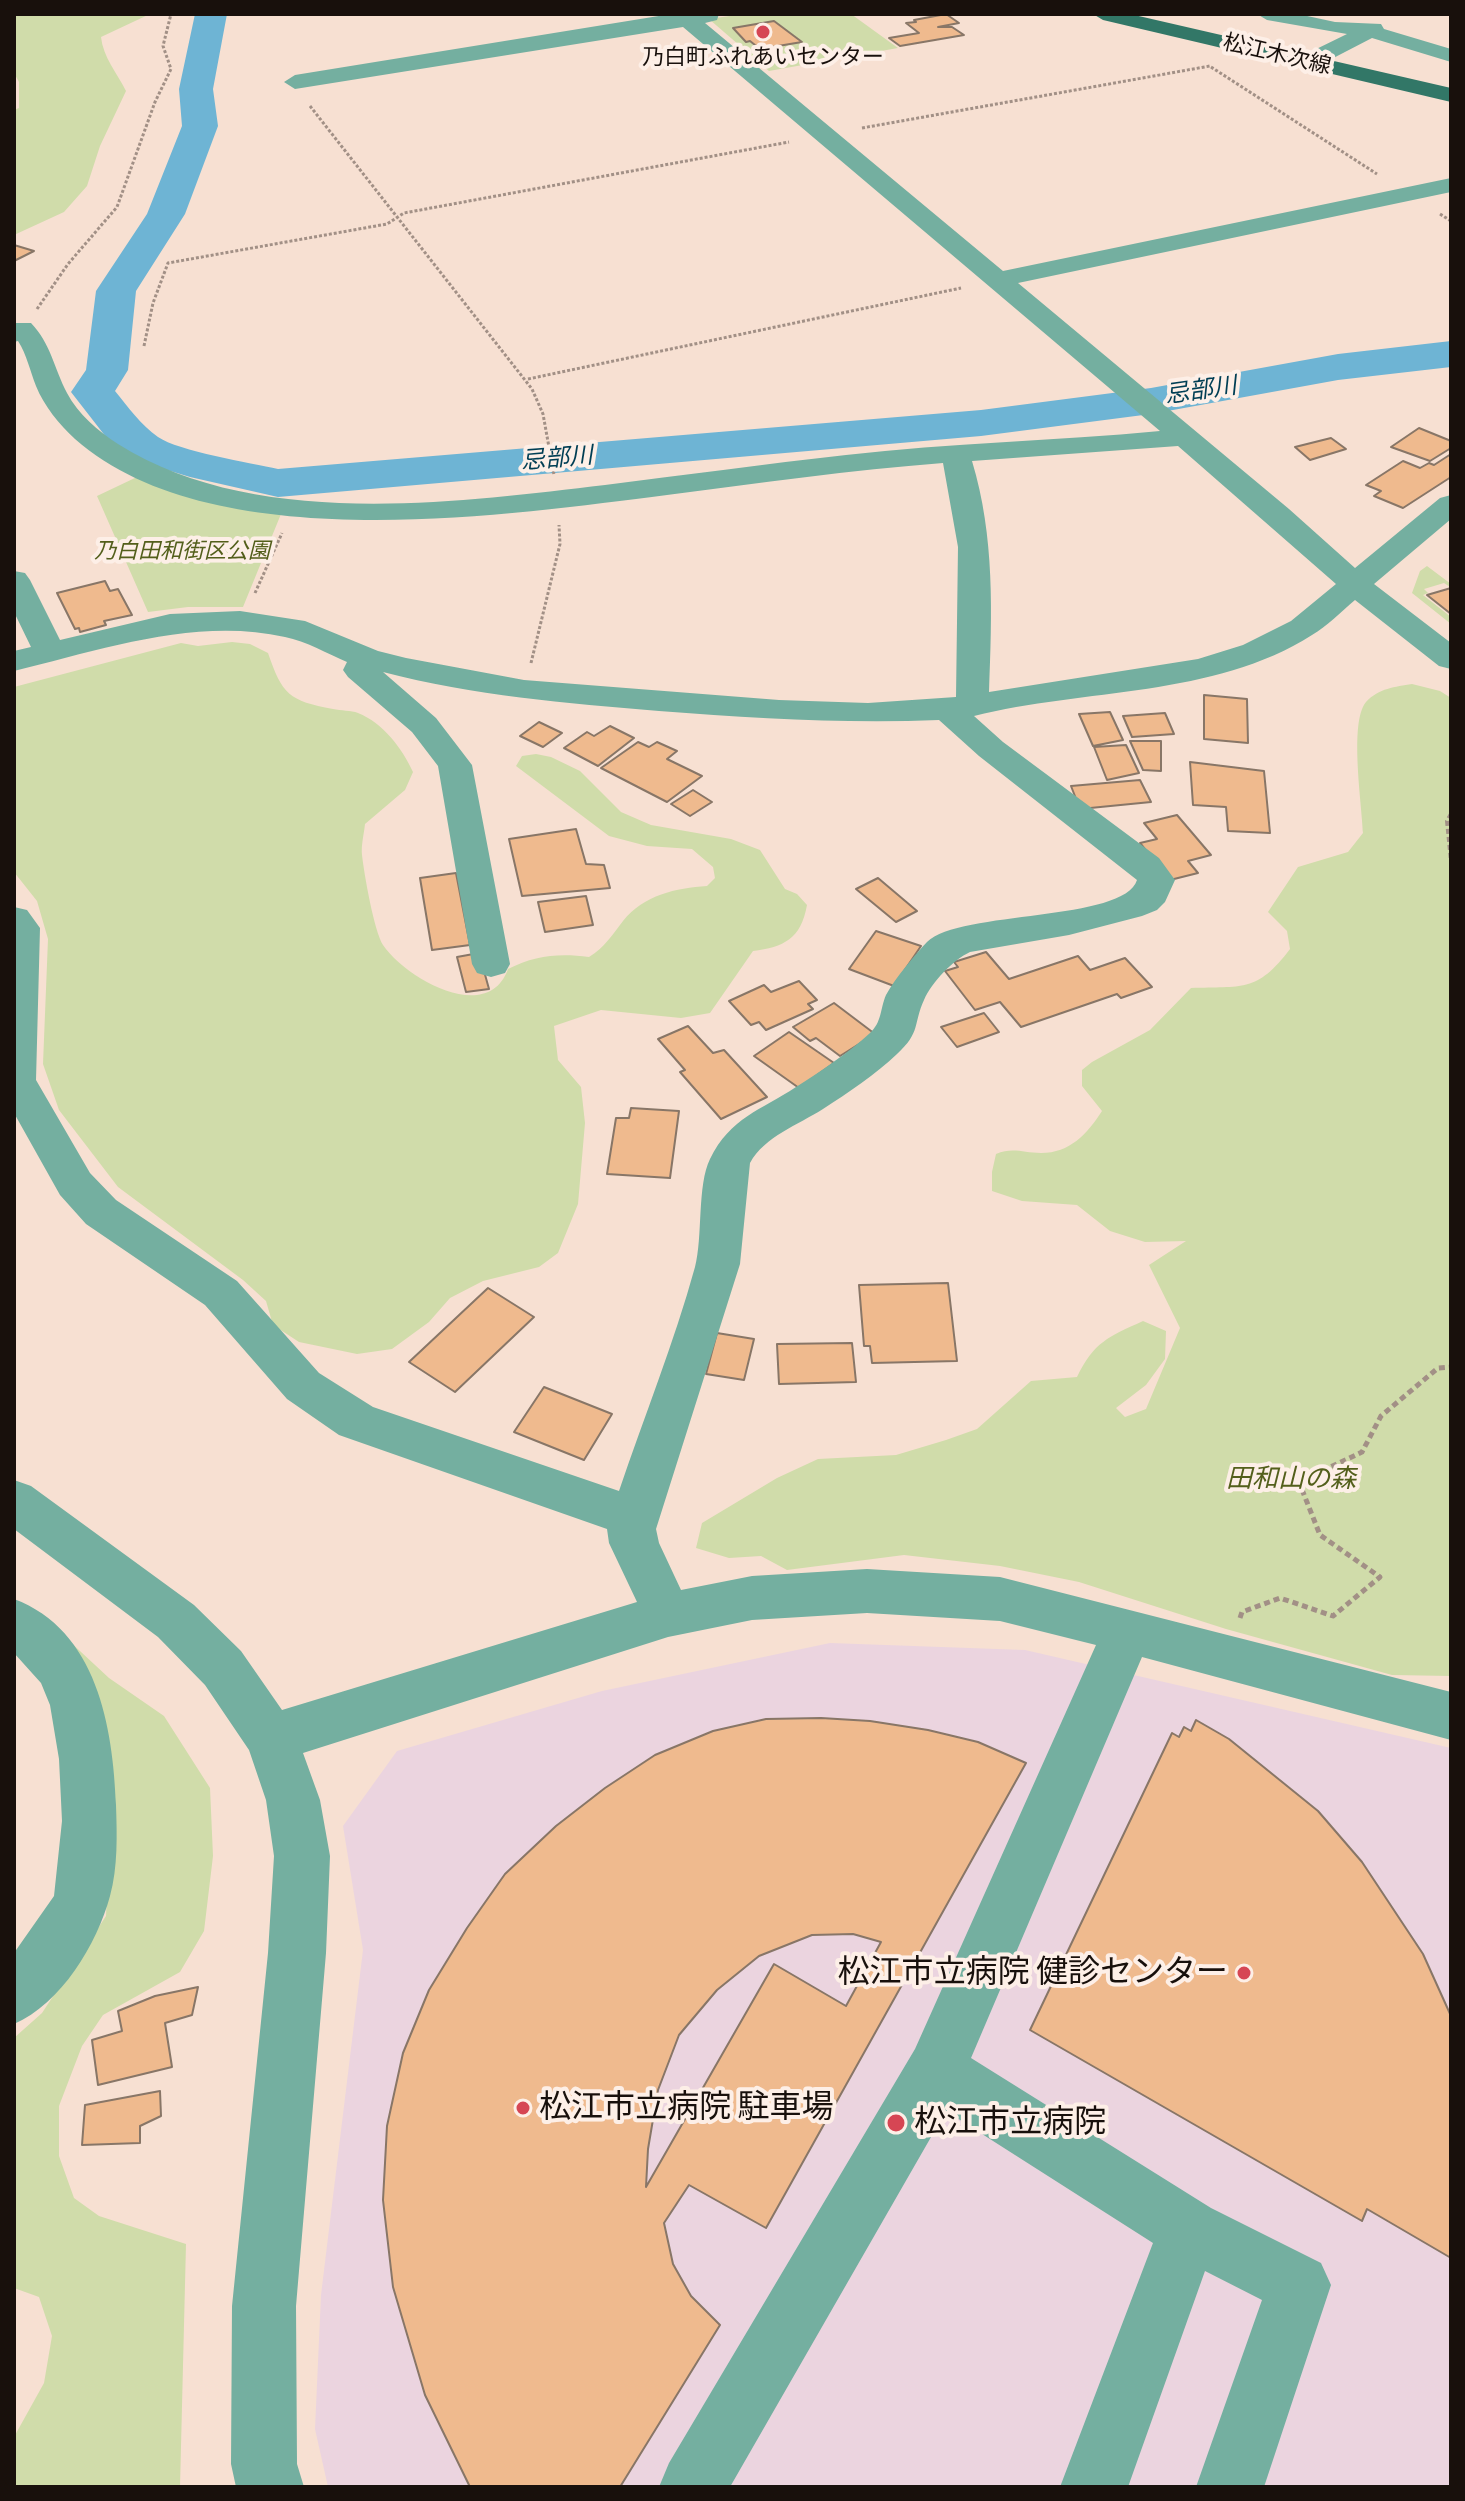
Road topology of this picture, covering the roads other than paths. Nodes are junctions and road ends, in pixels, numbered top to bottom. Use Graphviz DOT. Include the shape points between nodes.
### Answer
graph roads {
  1 [pos="724,14"];
  2 [pos="1103,14"];
  3 [pos="1267,14"];
  4 [pos="685,17"];
  5 [pos="1396,17"];
  6 [pos="1370,31"];
  7 [pos="1451,56"];
  8 [pos="1308,62"];
  9 [pos="295,82"];
  10 [pos="1451,95"];
  11 [pos="1451,185"];
  12 [pos="996,280"];
  13 [pos="18,332"];
  14 [pos="1181,435"];
  15 [pos="955,454"];
  16 [pos="1451,504"];
  17 [pos="14,580"];
  18 [pos="1355,585"];
  19 [pos="50,652"];
  20 [pos="366,658"];
  21 [pos="1451,659"];
  22 [pos="14,661"];
  23 [pos="960,708"];
  24 [pos="14,919"];
  25 [pos="491,964"];
  26 [pos="15,1074"];
  27 [pos="14,1501"];
  28 [pos="633,1517"];
  29 [pos="668,1615"];
  30 [pos="14,1622"];
  31 [pos="1128,1630"];
  32 [pos="1451,1716"];
  33 [pos="271,1738"];
  34 [pos="14,1995"];
  35 [pos="936,2070"];
  36 [pos="1189,2230"];
  37 [pos="270,2487"];
  38 [pos="693,2487"];
  39 [pos="1094,2487"];
  40 [pos="1230,2487"];
  1 -- 4 [label="street"];
  2 -- 8 [label="main road, 松江木次線"];
  3 -- 6 [label="street"];
  4 -- 9 [label="street"];
  4 -- 12 [label="street"];
  5 -- 6 [label="street"];
  6 -- 7 [label="street"];
  6 -- 8 [label="street"];
  8 -- 10 [label="main road, 松江木次線"];
  11 -- 12 [label="street"];
  12 -- 14 [label="street"];
  13 -- 15 [label="street" via="35,342 49,385 67,414 111,452 176,482 294,506 398,511 558,499"];
  14 -- 15 [label="street"];
  14 -- 18 [label="street"];
  15 -- 23 [label="street" via="975,536"];
  16 -- 18 [label="street"];
  17 -- 19 [label="street"];
  18 -- 21 [label="street"];
  18 -- 23 [label="street" via="1302,628 1255,652 1203,668"];
  19 -- 20 [label="street" via="170,624 240,621 294,628"];
  19 -- 22 [label="street"];
  20 -- 23 [label="street" via="524,690 779,710"];
  20 -- 25 [label="street" via="360,670 424,725 455,765"];
  23 -- 28 [label="street" via="991,749 1146,866 1156,880 1152,893 1114,911 943,949 905,997 898,1028 883,1044 740,1144 729,1163 718,1264"];
  24 -- 26 [label="street" via="21,928"];
  26 -- 28 [label="street" via="75,1184 101,1212 221,1293 303,1386 356,1421"];
  27 -- 33 [label="street" via="176,1621 223,1668"];
  28 -- 29 [label="street" via="634,1543"];
  29 -- 31 [label="street" via="752,1598 867,1591 1000,1599"];
  29 -- 33 [label="street"];
  30 -- 34 [label="street" via="45,1647 70,1685 83,1734 89,1838 82,1896 47,1963"];
  31 -- 32 [label="street"];
  31 -- 35 [label="street"];
  33 -- 37 [label="street" via="293,1800 302,1856 264,2306 264,2464"];
  35 -- 36 [label="street"];
  35 -- 38 [label="street"];
  36 -- 39 [label="street"];
  36 -- 40 [label="street" via="1299,2285"];
}
